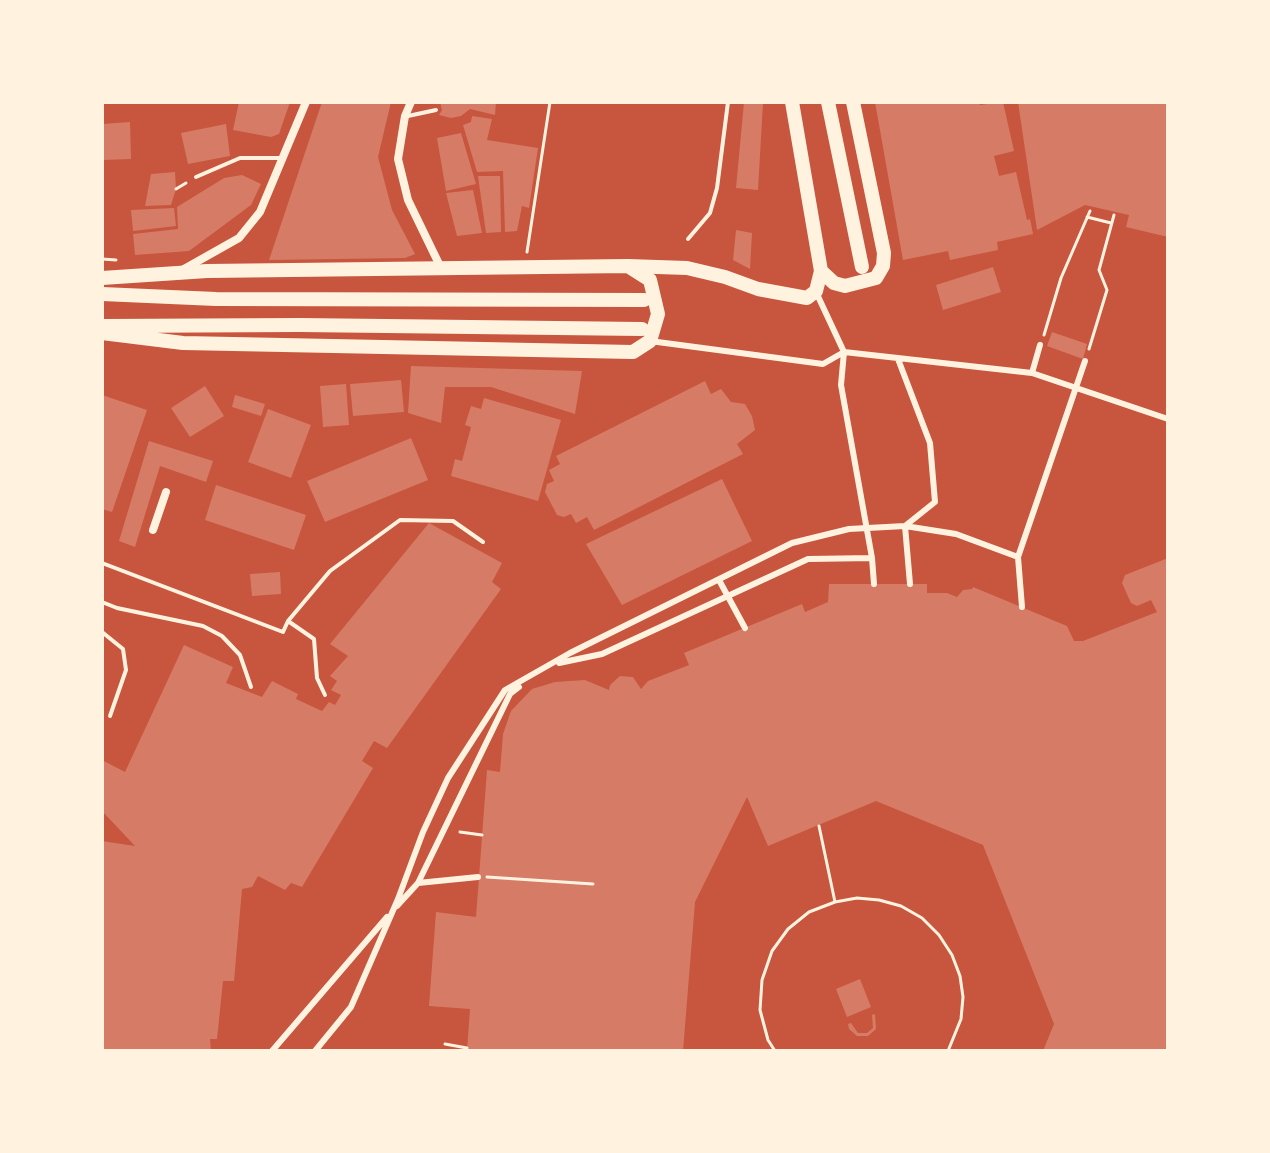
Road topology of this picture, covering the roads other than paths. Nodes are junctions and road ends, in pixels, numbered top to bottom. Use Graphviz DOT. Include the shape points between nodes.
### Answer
graph roads {
  1 [pos="306,102"];
  2 [pos="411,102"];
  3 [pos="728,102"];
  4 [pos="792,102"];
  5 [pos="828,102"];
  6 [pos="853,102"];
  7 [pos="436,110"];
  8 [pos="405,116"];
  9 [pos="282,158"];
  10 [pos="196,177"];
  11 [pos="688,239"];
  12 [pos="440,266"];
  13 [pos="628,266"];
  14 [pos="862,267"];
  15 [pos="821,271"];
  16 [pos="176,273"];
  17 [pos="102,278"];
  18 [pos="816,291"];
  19 [pos="102,294"];
  20 [pos="644,300"];
  21 [pos="102,326"];
  22 [pos="102,333"];
  23 [pos="646,335"];
  24 [pos="1040,345"];
  25 [pos="844,352"];
  26 [pos="898,359"];
  27 [pos="1085,361"];
  28 [pos="1032,373"];
  29 [pos="1078,389"];
  30 [pos="1168,419"];
  31 [pos="166,492"];
  32 [pos="905,526"];
  33 [pos="153,530"];
  34 [pos="483,542"];
  35 [pos="1018,557"];
  36 [pos="872,558"];
  37 [pos="102,563"];
  38 [pos="719,580"];
  39 [pos="874,584"];
  40 [pos="910,584"];
  41 [pos="102,602"];
  42 [pos="1022,607"];
  43 [pos="288,621"];
  44 [pos="745,628"];
  45 [pos="102,632"];
  46 [pos="251,687"];
  47 [pos="325,695"];
  48 [pos="110,716"];
  49 [pos="478,877"];
  50 [pos="418,883"];
  51 [pos="272,1051"];
  52 [pos="315,1051"];
  1 -- 9 [label="street"];
  2 -- 8 [label="street"];
  3 -- 11 [label="lane" via="710,213"];
  4 -- 15 [label="main road"];
  5 -- 14 [label="main road"];
  6 -- 15 [label="main road" via="883,266 876,278 845,286"];
  7 -- 8 [label="lane"];
  8 -- 12 [label="street" via="398,159 408,200"];
  9 -- 10 [label="lane" via="240,158"];
  9 -- 16 [label="street" via="260,212 239,238"];
  12 -- 13 [label="main road"];
  12 -- 16 [label="main road"];
  13 -- 18 [label="main road" via="687,268 807,298"];
  13 -- 23 [label="main road" via="650,280 658,314"];
  15 -- 18 [label="main road"];
  16 -- 17 [label="main road"];
  18 -- 25 [label="street"];
  19 -- 20 [label="main road"];
  21 -- 23 [label="main road" via="316,325"];
  22 -- 23 [label="main road" via="183,343 633,352"];
  23 -- 25 [label="street" via="823,364"];
  24 -- 28 [label="street"];
  25 -- 26 [label="street"];
  25 -- 36 [label="street" via="841,385"];
  26 -- 28 [label="street"];
  26 -- 32 [label="street" via="930,443 935,502"];
  27 -- 29 [label="street"];
  28 -- 29 [label="street"];
  29 -- 30 [label="street"];
  29 -- 35 [label="street"];
  31 -- 33 [label="street"];
  32 -- 35 [label="street" via="956,534"];
  32 -- 38 [label="street" via="849,529 792,543"];
  32 -- 40 [label="street"];
  34 -- 43 [label="lane" via="453,521 400,520 330,571"];
  35 -- 42 [label="street"];
  36 -- 39 [label="street"];
  36 -- 50 [label="street" via="808,559 602,654 563,661 514,690"];
  37 -- 43 [label="lane" via="283,632"];
  38 -- 44 [label="street"];
  38 -- 52 [label="street" via="505,690 448,778 351,1007"];
  41 -- 46 [label="lane" via="203,626 222,636 240,655"];
  43 -- 47 [label="lane" via="314,639 317,678"];
  45 -- 48 [label="lane" via="123,649 126,670"];
  49 -- 50 [label="street"];
  50 -- 51 [label="street"];
}
